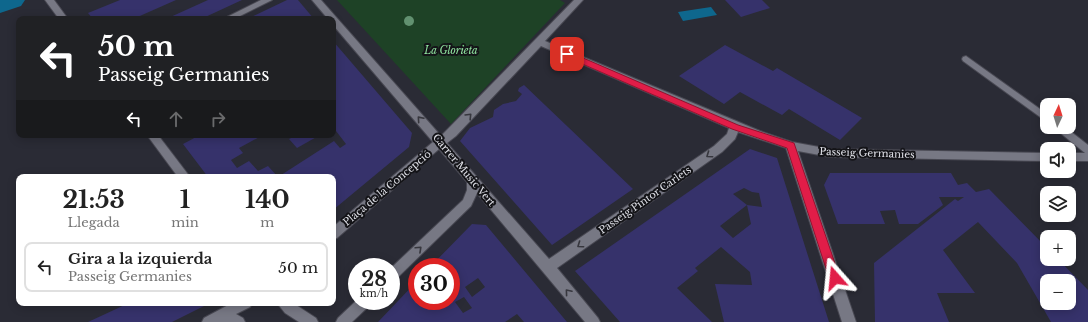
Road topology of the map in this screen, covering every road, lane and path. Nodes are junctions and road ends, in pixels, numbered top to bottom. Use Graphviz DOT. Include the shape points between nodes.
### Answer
graph roads {
  1 [pos="49,0"];
  2 [pos="268,0"];
  3 [pos="316,0"];
  4 [pos="579,0"];
  5 [pos="62,16"];
  6 [pos="233,16"];
  7 [pos="330,16"];
  8 [pos="336,22"];
  9 [pos="540,42"];
  10 [pos="966,59"];
  11 [pos="1040,114"];
  12 [pos="735,127"];
  13 [pos="1067,134"];
  14 [pos="154,138"];
  15 [pos="441,143"];
  16 [pos="791,146"];
  17 [pos="1088,150"];
  18 [pos="1040,157"];
  19 [pos="1076,157"];
  20 [pos="1088,157"];
  21 [pos="182,174"];
  22 [pos="473,182"];
  23 [pos="336,231"];
  24 [pos="400,267"];
  25 [pos="548,267"];
  26 [pos="240,306"];
  27 [pos="287,306"];
  28 [pos="356,310"];
  29 [pos="223,315"];
  30 [pos="209,322"];
  31 [pos="238,322"];
  32 [pos="294,322"];
  33 [pos="311,322"];
  34 [pos="343,322"];
  35 [pos="593,322"];
  36 [pos="849,322"];
  1 -- 5 [label="street"];
  2 -- 6 [label="street"];
  3 -- 7 [label="street, Carrer Music Vert"];
  4 -- 9 [label="street, Plaça de la Concepció"];
  15 -- 8 [label="street, Carrer Music Vert, one-way"];
  9 -- 12 [label="street, Passeig Germanies"];
  15 -- 9 [label="street, Plaça de la Concepció, one-way"];
  10 -- 11 [label="lane"];
  12 -- 16 [label="street, Passeig Germanies"];
  12 -- 25 [label="street, Passeig Pintor Carlets, one-way" via="731,136 718,148"];
  13 -- 17 [label="lane"];
  14 -- 21 [label="street"];
  15 -- 22 [label="street, Carrer Music Vert"];
  15 -- 23 [label="street, Plaça de la Concepció"];
  16 -- 18 [label="street, Passeig Germanies" via="830,153"];
  16 -- 36 [label="street"];
  19 -- 20 [label="street"];
  24 -- 22 [label="street, one-way" via="464,207 473,190"];
  22 -- 25 [label="street, Carrer Music Vert"];
  35 -- 25 [label="street, Carrer Music Vert, one-way"];
  26 -- 29 [label="street"];
  27 -- 32 [label="street"];
  27 -- 33 [label="street"];
  28 -- 34 [label="street"];
  29 -- 30 [label="street"];
  29 -- 31 [label="street"];
}
